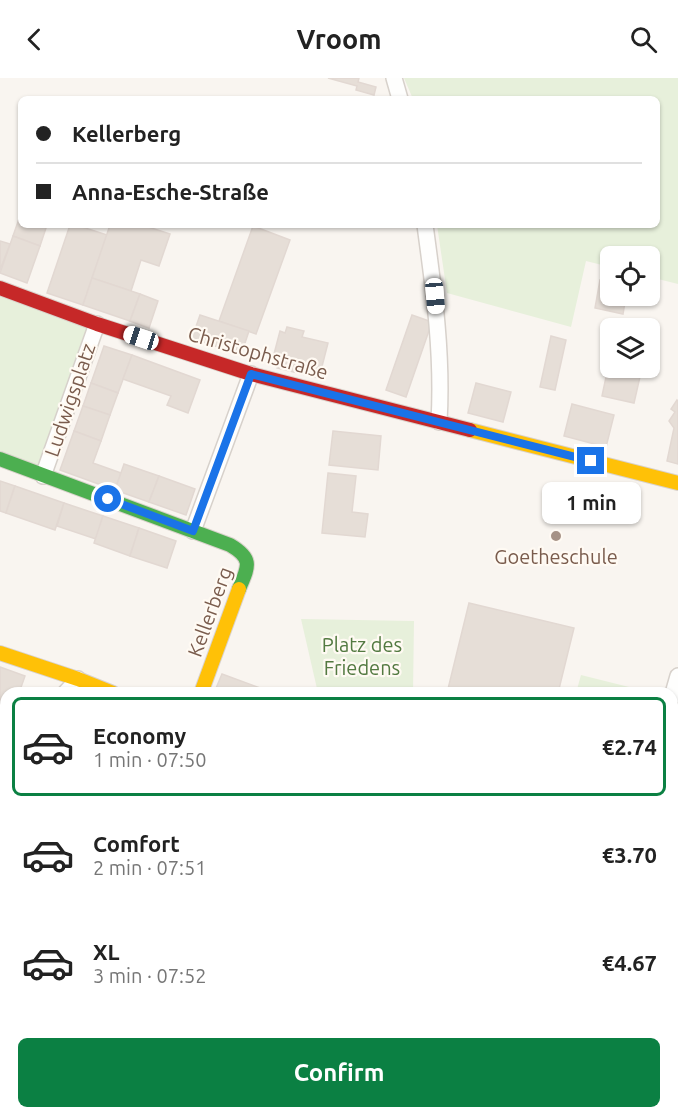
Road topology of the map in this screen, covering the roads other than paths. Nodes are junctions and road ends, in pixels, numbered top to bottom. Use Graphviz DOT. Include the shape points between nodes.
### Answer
graph roads {
  1 [pos="394,78"];
  2 [pos="399,96"];
  3 [pos="425,228"];
  4 [pos="0,288"];
  5 [pos="97,324"];
  6 [pos="251,374"];
  7 [pos="439,422"];
  8 [pos="0,459"];
  9 [pos="43,476"];
  10 [pos="678,483"];
  11 [pos="193,531"];
  12 [pos="0,653"];
  13 [pos="78,679"];
  14 [pos="71,687"];
  15 [pos="98,687"];
  16 [pos="203,687"];
  1 -- 2 [label="street"];
  3 -- 7 [label="street" via="440,344"];
  4 -- 5 [label="street, Christophstraße"];
  5 -- 6 [label="street, Christophstraße"];
  5 -- 9 [label="street, Ludwigsplatz"];
  6 -- 7 [label="street, Christophstraße"];
  6 -- 11 [label="street"];
  7 -- 10 [label="street, Christophstraße"];
  8 -- 9 [label="street, Kellerberg"];
  9 -- 11 [label="street, Kellerberg"];
  11 -- 16 [label="street, Kellerberg" via="240,551 248,565"];
  12 -- 13 [label="street"];
  13 -- 14 [label="street"];
  13 -- 15 [label="street"];
}
